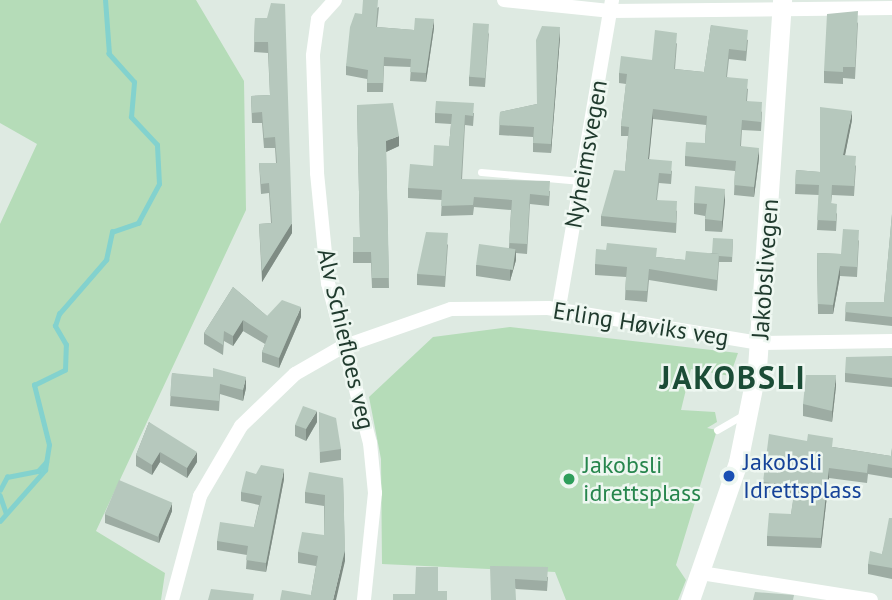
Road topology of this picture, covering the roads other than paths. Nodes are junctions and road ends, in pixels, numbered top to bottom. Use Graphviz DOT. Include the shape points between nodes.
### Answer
graph roads {
  1 [pos="335,0"];
  2 [pos="504,0"];
  3 [pos="782,4"];
  4 [pos="612,5"];
  5 [pos="892,8"];
  6 [pos="481,172"];
  7 [pos="581,181"];
  8 [pos="559,307"];
  9 [pos="892,341"];
  10 [pos="760,343"];
  11 [pos="342,346"];
  12 [pos="749,415"];
  13 [pos="717,430"];
  14 [pos="701,573"];
  15 [pos="172,600"];
  16 [pos="363,600"];
  17 [pos="690,600"];
  18 [pos="871,600"];
  1 -- 11 [label="street, Alv Schiefloes veg" via="318,19 314,96 321,229"];
  2 -- 4 [label="street"];
  3 -- 4 [label="street"];
  3 -- 5 [label="street"];
  3 -- 10 [label="street, Jakobslivegen"];
  4 -- 7 [label="street, Nyheimsvegen"];
  6 -- 7 [label="lane"];
  7 -- 8 [label="street, Nyheimsvegen"];
  8 -- 10 [label="street, Erling Høviks veg"];
  8 -- 11 [label="street, Erling Høviks veg" via="451,309"];
  9 -- 10 [label="street, Erling Høviks veg"];
  10 -- 12 [label="street, Jakobslivegen"];
  11 -- 15 [label="street, Erling Høviks veg" via="295,374 241,426 200,496"];
  11 -- 16 [label="street, Alv Schiefloes veg" via="370,443 375,493"];
  12 -- 13 [label="lane" via="738,413"];
  12 -- 14 [label="street, Jakobslivegen"];
  14 -- 17 [label="street, Jakobslivegen"];
  14 -- 18 [label="street"];
}
